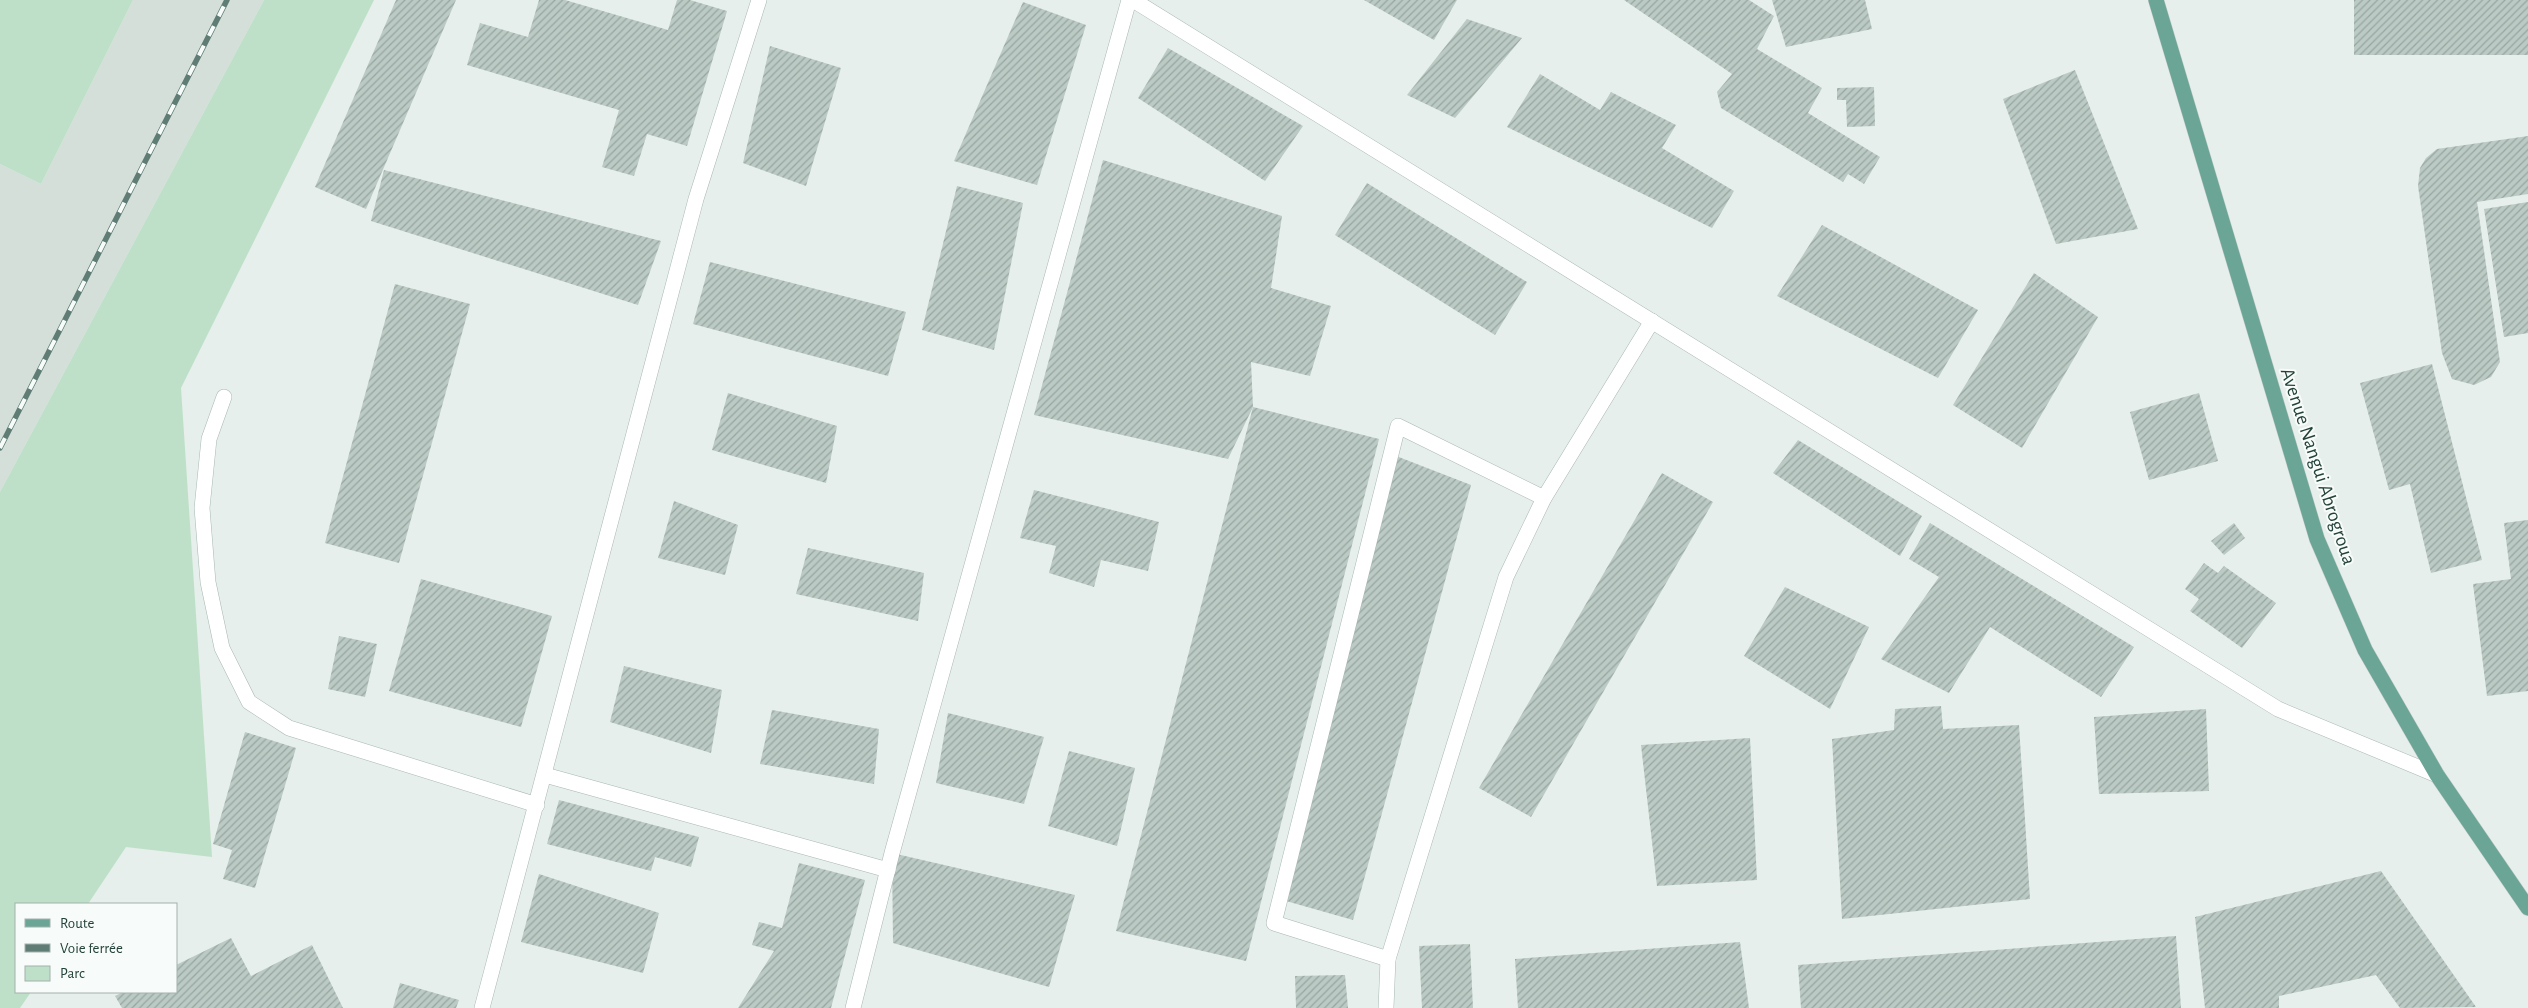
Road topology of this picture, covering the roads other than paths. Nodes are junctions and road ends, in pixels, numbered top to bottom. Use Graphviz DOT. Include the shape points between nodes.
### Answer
graph roads {
  1 [pos="759,0"];
  2 [pos="1128,0"];
  3 [pos="1133,0"];
  4 [pos="2156,0"];
  5 [pos="1652,321"];
  6 [pos="224,397"];
  7 [pos="1544,498"];
  8 [pos="545,775"];
  9 [pos="2437,775"];
  10 [pos="537,805"];
  11 [pos="888,870"];
  12 [pos="2528,908"];
  13 [pos="1388,960"];
  14 [pos="482,1008"];
  15 [pos="852,1008"];
  16 [pos="1386,1008"];
  1 -- 8 [label="lane" via="696,199"];
  2 -- 11 [label="lane"];
  3 -- 5 [label="lane"];
  4 -- 9 [label="main road, Avenue Nangui Abrogroua" via="2317,539 2365,650"];
  5 -- 7 [label="lane"];
  5 -- 9 [label="lane" via="2278,709"];
  6 -- 10 [label="lane" via="210,439 202,508 207,563 222,648 250,702 290,728"];
  7 -- 13 [label="lane" via="1506,578"];
  7 -- 13 [label="lane" via="1398,426 1274,923"];
  8 -- 10 [label="lane"];
  8 -- 11 [label="lane"];
  9 -- 12 [label="main road, Avenue Nangui Abrogroua"];
  10 -- 14 [label="lane"];
  11 -- 15 [label="lane"];
  13 -- 16 [label="lane"];
}
